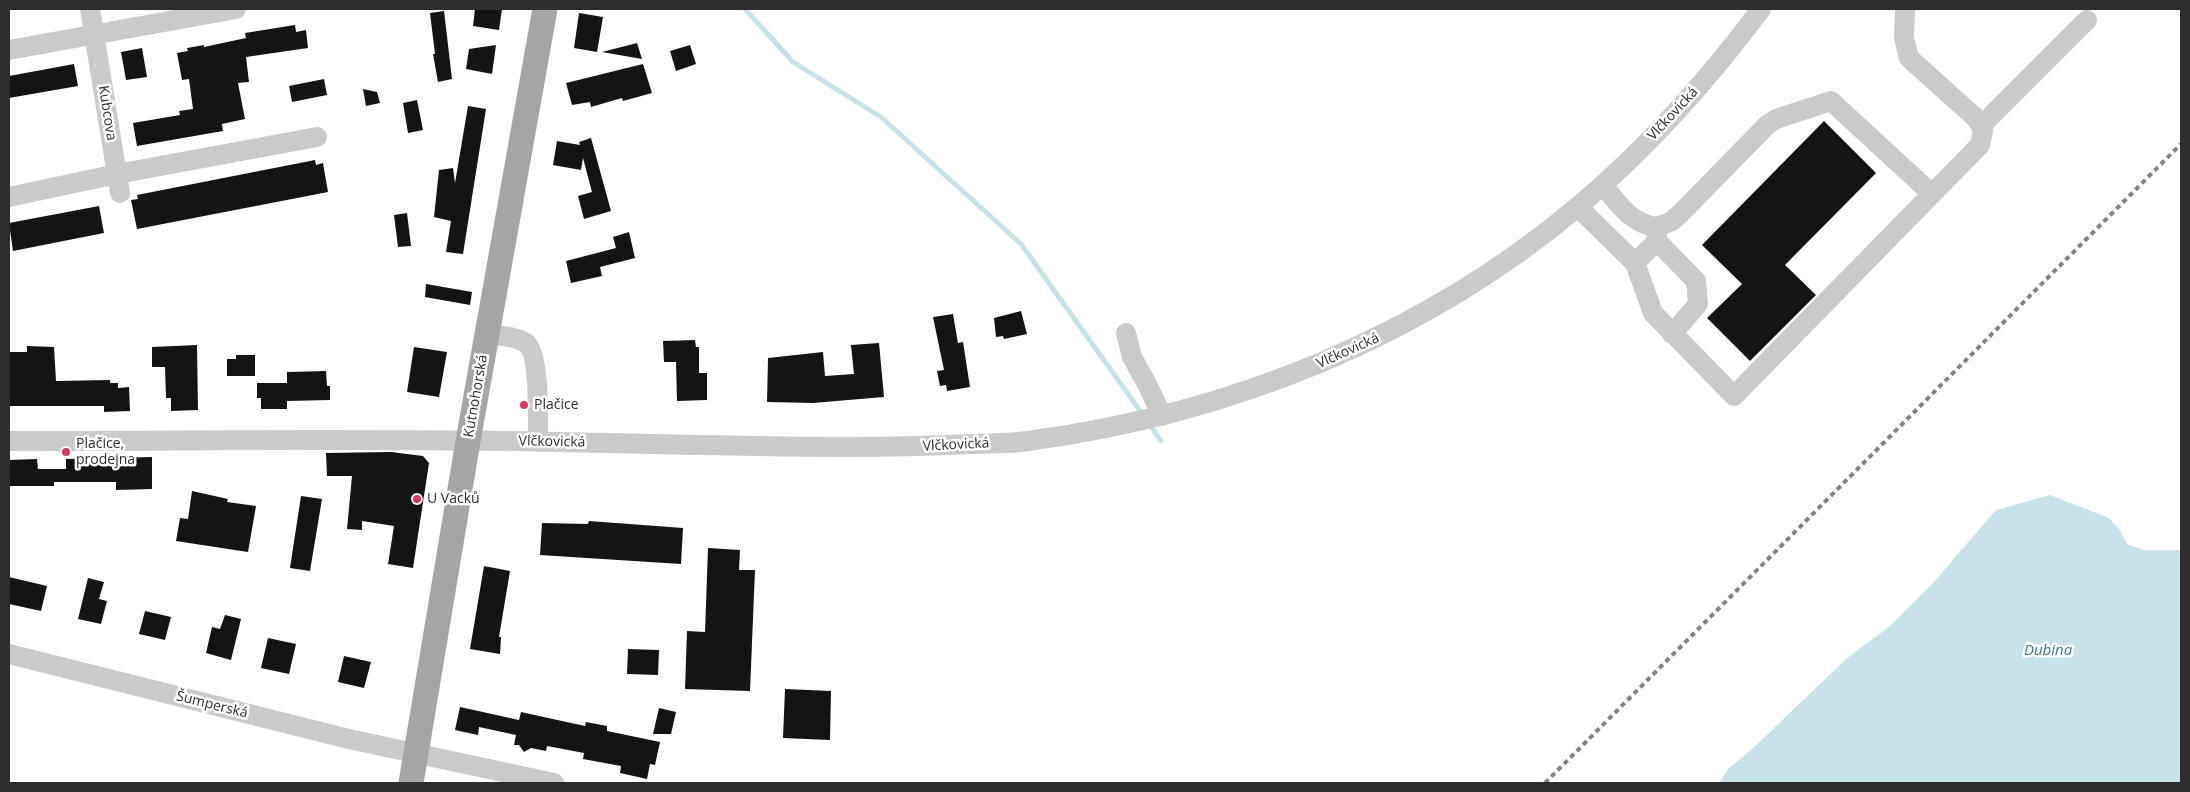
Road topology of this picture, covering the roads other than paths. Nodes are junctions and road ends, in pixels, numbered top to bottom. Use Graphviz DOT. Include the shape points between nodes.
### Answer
graph roads {
  1 [pos="90,9"];
  2 [pos="236,9"];
  3 [pos="545,9"];
  4 [pos="1761,9"];
  5 [pos="1905,9"];
  6 [pos="2087,20"];
  7 [pos="94,34"];
  8 [pos="9,50"];
  9 [pos="1981,126"];
  10 [pos="317,137"];
  11 [pos="119,183"];
  12 [pos="1603,185"];
  13 [pos="1932,194"];
  14 [pos="9,197"];
  15 [pos="1578,207"];
  16 [pos="1657,234"];
  17 [pos="1635,263"];
  18 [pos="1126,333"];
  19 [pos="488,334"];
  20 [pos="1672,334"];
  21 [pos="1157,417"];
  22 [pos="468,441"];
  23 [pos="9,442"];
  24 [pos="538,442"];
  25 [pos="9,654"];
  26 [pos="416,754"];
  27 [pos="411,783"];
  28 [pos="554,783"];
  1 -- 7 [label="street, Kubcova"];
  2 -- 7 [label="street"];
  3 -- 19 [label="main road, Kutnohorská"];
  4 -- 12 [label="street, Vlčkovická" via="1690,97"];
  5 -- 9 [label="street" via="1904,38 1909,58"];
  6 -- 9 [label="street"];
  7 -- 8 [label="street"];
  7 -- 11 [label="street, Kubcova"];
  9 -- 13 [label="street" via="1980,146"];
  10 -- 11 [label="street"];
  11 -- 14 [label="street"];
  12 -- 15 [label="street, Vlčkovická"];
  12 -- 16 [label="street" via="1619,206"];
  13 -- 16 [label="street" via="1831,101 1776,119"];
  13 -- 20 [label="street" via="1734,396"];
  15 -- 17 [label="street"];
  15 -- 21 [label="street, Vlčkovická" via="1512,258 1450,299 1383,335 1314,366 1227,398"];
  16 -- 17 [label="street"];
  16 -- 20 [label="street" via="1696,281 1698,304"];
  17 -- 20 [label="street" via="1653,313"];
  18 -- 21 [label="street" via="1132,357 1148,386"];
  19 -- 22 [label="main road, Kutnohorská"];
  19 -- 24 [label="street" via="520,340 532,350"];
  21 -- 24 [label="street, Vlčkovická" via="1025,442 913,447"];
  22 -- 23 [label="street, Vlčkovická"];
  22 -- 24 [label="street, Vlčkovická"];
  22 -- 26 [label="main road, Kutnohorská"];
  25 -- 26 [label="street, Šumperská"];
  26 -- 27 [label="main road, Kutnohorská"];
  26 -- 28 [label="street, Šumperská"];
}
